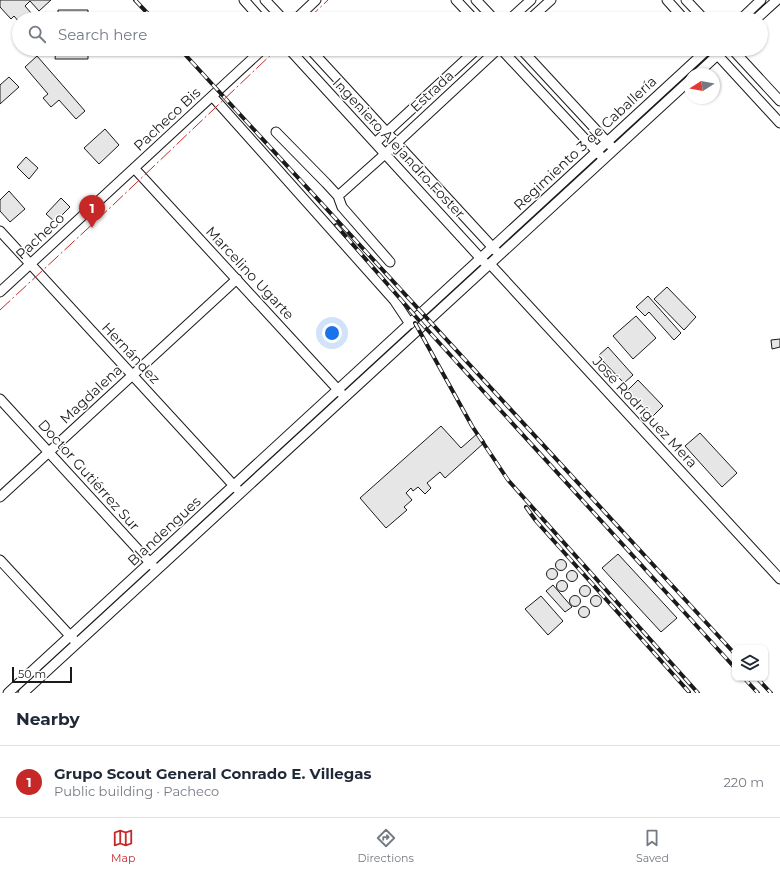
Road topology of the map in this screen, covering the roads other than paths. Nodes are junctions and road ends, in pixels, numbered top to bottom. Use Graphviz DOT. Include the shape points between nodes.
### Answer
graph roads {
  1 [pos="244,0"];
  2 [pos="265,0"];
  3 [pos="316,0"];
  4 [pos="456,0"];
  5 [pos="476,0"];
  6 [pos="531,0"];
  7 [pos="551,0"];
  8 [pos="667,0"];
  9 [pos="686,0"];
  10 [pos="761,0"];
  11 [pos="776,0"];
  12 [pos="255,12"];
  13 [pos="276,12"];
  14 [pos="303,12"];
  15 [pos="467,12"];
  16 [pos="487,12"];
  17 [pos="518,12"];
  18 [pos="538,12"];
  19 [pos="678,12"];
  20 [pos="697,12"];
  21 [pos="748,12"];
  22 [pos="763,12"];
  23 [pos="255,56"];
  24 [pos="295,56"];
  25 [pos="316,56"];
  26 [pos="470,56"];
  27 [pos="490,56"];
  28 [pos="507,56"];
  29 [pos="528,56"];
  30 [pos="700,56"];
  31 [pos="713,56"];
  32 [pos="722,56"];
  33 [pos="738,56"];
  34 [pos="702,68"];
  35 [pos="684,86"];
  36 [pos="215,93"];
  37 [pos="780,101"];
  38 [pos="780,123"];
  39 [pos="276,132"];
  40 [pos="387,132"];
  41 [pos="607,142"];
  42 [pos="375,143"];
  43 [pos="397,143"];
  44 [pos="614,150"];
  45 [pos="596,152"];
  46 [pos="385,154"];
  47 [pos="604,160"];
  48 [pos="134,168"];
  49 [pos="338,196"];
  50 [pos="0,231"];
  51 [pos="493,247"];
  52 [pos="500,255"];
  53 [pos="481,258"];
  54 [pos="390,262"];
  55 [pos="30,264"];
  56 [pos="489,265"];
  57 [pos="237,279"];
  58 [pos="0,292"];
  59 [pos="430,320"];
  60 [pos="410,324"];
  61 [pos="132,375"];
  62 [pos="338,390"];
  63 [pos="345,397"];
  64 [pos="0,398"];
  65 [pos="49,452"];
  66 [pos="234,485"];
  67 [pos="241,493"];
  68 [pos="0,497"];
  69 [pos="0,560"];
  70 [pos="150,563"];
  71 [pos="157,570"];
  72 [pos="780,579"];
  73 [pos="70,636"];
  74 [pos="77,644"];
  75 [pos="8,693"];
  76 [pos="23,693"];
  1 -- 12 [label="street"];
  2 -- 13 [label="street"];
  3 -- 14 [label="street"];
  4 -- 15 [label="street"];
  5 -- 16 [label="street"];
  6 -- 17 [label="street"];
  7 -- 18 [label="street"];
  8 -- 19 [label="street"];
  9 -- 20 [label="street"];
  10 -- 21 [label="street"];
  11 -- 22 [label="street"];
  23 -- 36 [label="street, Pacheco Bis"];
  24 -- 42 [label="street, Ingeniero Alejandro Foster"];
  25 -- 40 [label="street, Ingeniero Alejandro Foster"];
  26 -- 40 [label="street, Estrada"];
  27 -- 43 [label="street, Estrada"];
  28 -- 45 [label="street"];
  29 -- 41 [label="street"];
  30 -- 41 [label="street, Regimiento 3 de Caballería"];
  31 -- 34 [label="street"];
  32 -- 38 [label="street"];
  33 -- 37 [label="street"];
  35 -- 44 [label="street, Regimiento 3 de Caballería"];
  36 -- 48 [label="street, Pacheco Bis"];
  36 -- 60 [label="street" via="394,300"];
  39 -- 49 [label="street"];
  40 -- 42 [label="street, Estrada"];
  40 -- 43 [label="street, Ingeniero Alejandro Foster"];
  41 -- 44 [label="street"];
  41 -- 45 [label="street, Regimiento 3 de Caballería"];
  42 -- 46 [label="street, Ingeniero Alejandro Foster"];
  43 -- 46 [label="street, Estrada"];
  43 -- 51 [label="street, Ingeniero Alejandro Foster"];
  44 -- 47 [label="street, Regimiento 3 de Caballería"];
  45 -- 47 [label="street"];
  45 -- 51 [label="street, Regimiento 3 de Caballería"];
  46 -- 49 [label="street, Estrada"];
  46 -- 53 [label="street, Ingeniero Alejandro Foster"];
  47 -- 52 [label="street, Regimiento 3 de Caballería"];
  48 -- 55 [label="street, Pacheco"];
  48 -- 57 [label="street, Marcelino Ugarte"];
  49 -- 54 [label="street" via="342,207"];
  50 -- 55 [label="street, Hernández"];
  51 -- 52 [label="street, Ingeniero Alejandro Foster"];
  51 -- 53 [label="street, Regimiento 3 de Caballería"];
  52 -- 56 [label="street, Regimiento 3 de Caballería"];
  53 -- 56 [label="street, Ingeniero Alejandro Foster"];
  53 -- 60 [label="street, Regimiento 3 de Caballería"];
  55 -- 58 [label="street, Pacheco"];
  55 -- 61 [label="street, Hernández"];
  56 -- 59 [label="street, Regimiento 3 de Caballería"];
  56 -- 72 [label="street, José Rodríguez Mera"];
  57 -- 61 [label="street, Magdalena"];
  57 -- 62 [label="street, Marcelino Ugarte"];
  59 -- 63 [label="street, Blandengues"];
  60 -- 62 [label="street, Blandengues"];
  61 -- 65 [label="street, Magdalena"];
  61 -- 66 [label="street, Hernández"];
  62 -- 63 [label="street, Marcelino Ugarte"];
  62 -- 66 [label="street, Blandengues"];
  63 -- 67 [label="street, Blandengues"];
  64 -- 65 [label="street, Doctor Gutiérrez Sur"];
  65 -- 68 [label="street, Magdalena"];
  65 -- 70 [label="street, Doctor Gutiérrez Sur"];
  66 -- 67 [label="street, Hernández"];
  66 -- 70 [label="street, Blandengues"];
  67 -- 71 [label="street, Blandengues"];
  69 -- 73 [label="street"];
  70 -- 71 [label="street, Doctor Gutiérrez Sur"];
  70 -- 73 [label="street, Blandengues"];
  71 -- 74 [label="street, Blandengues"];
  73 -- 74 [label="street"];
  73 -- 75 [label="street, Blandengues"];
  74 -- 76 [label="street, Blandengues"];
}
